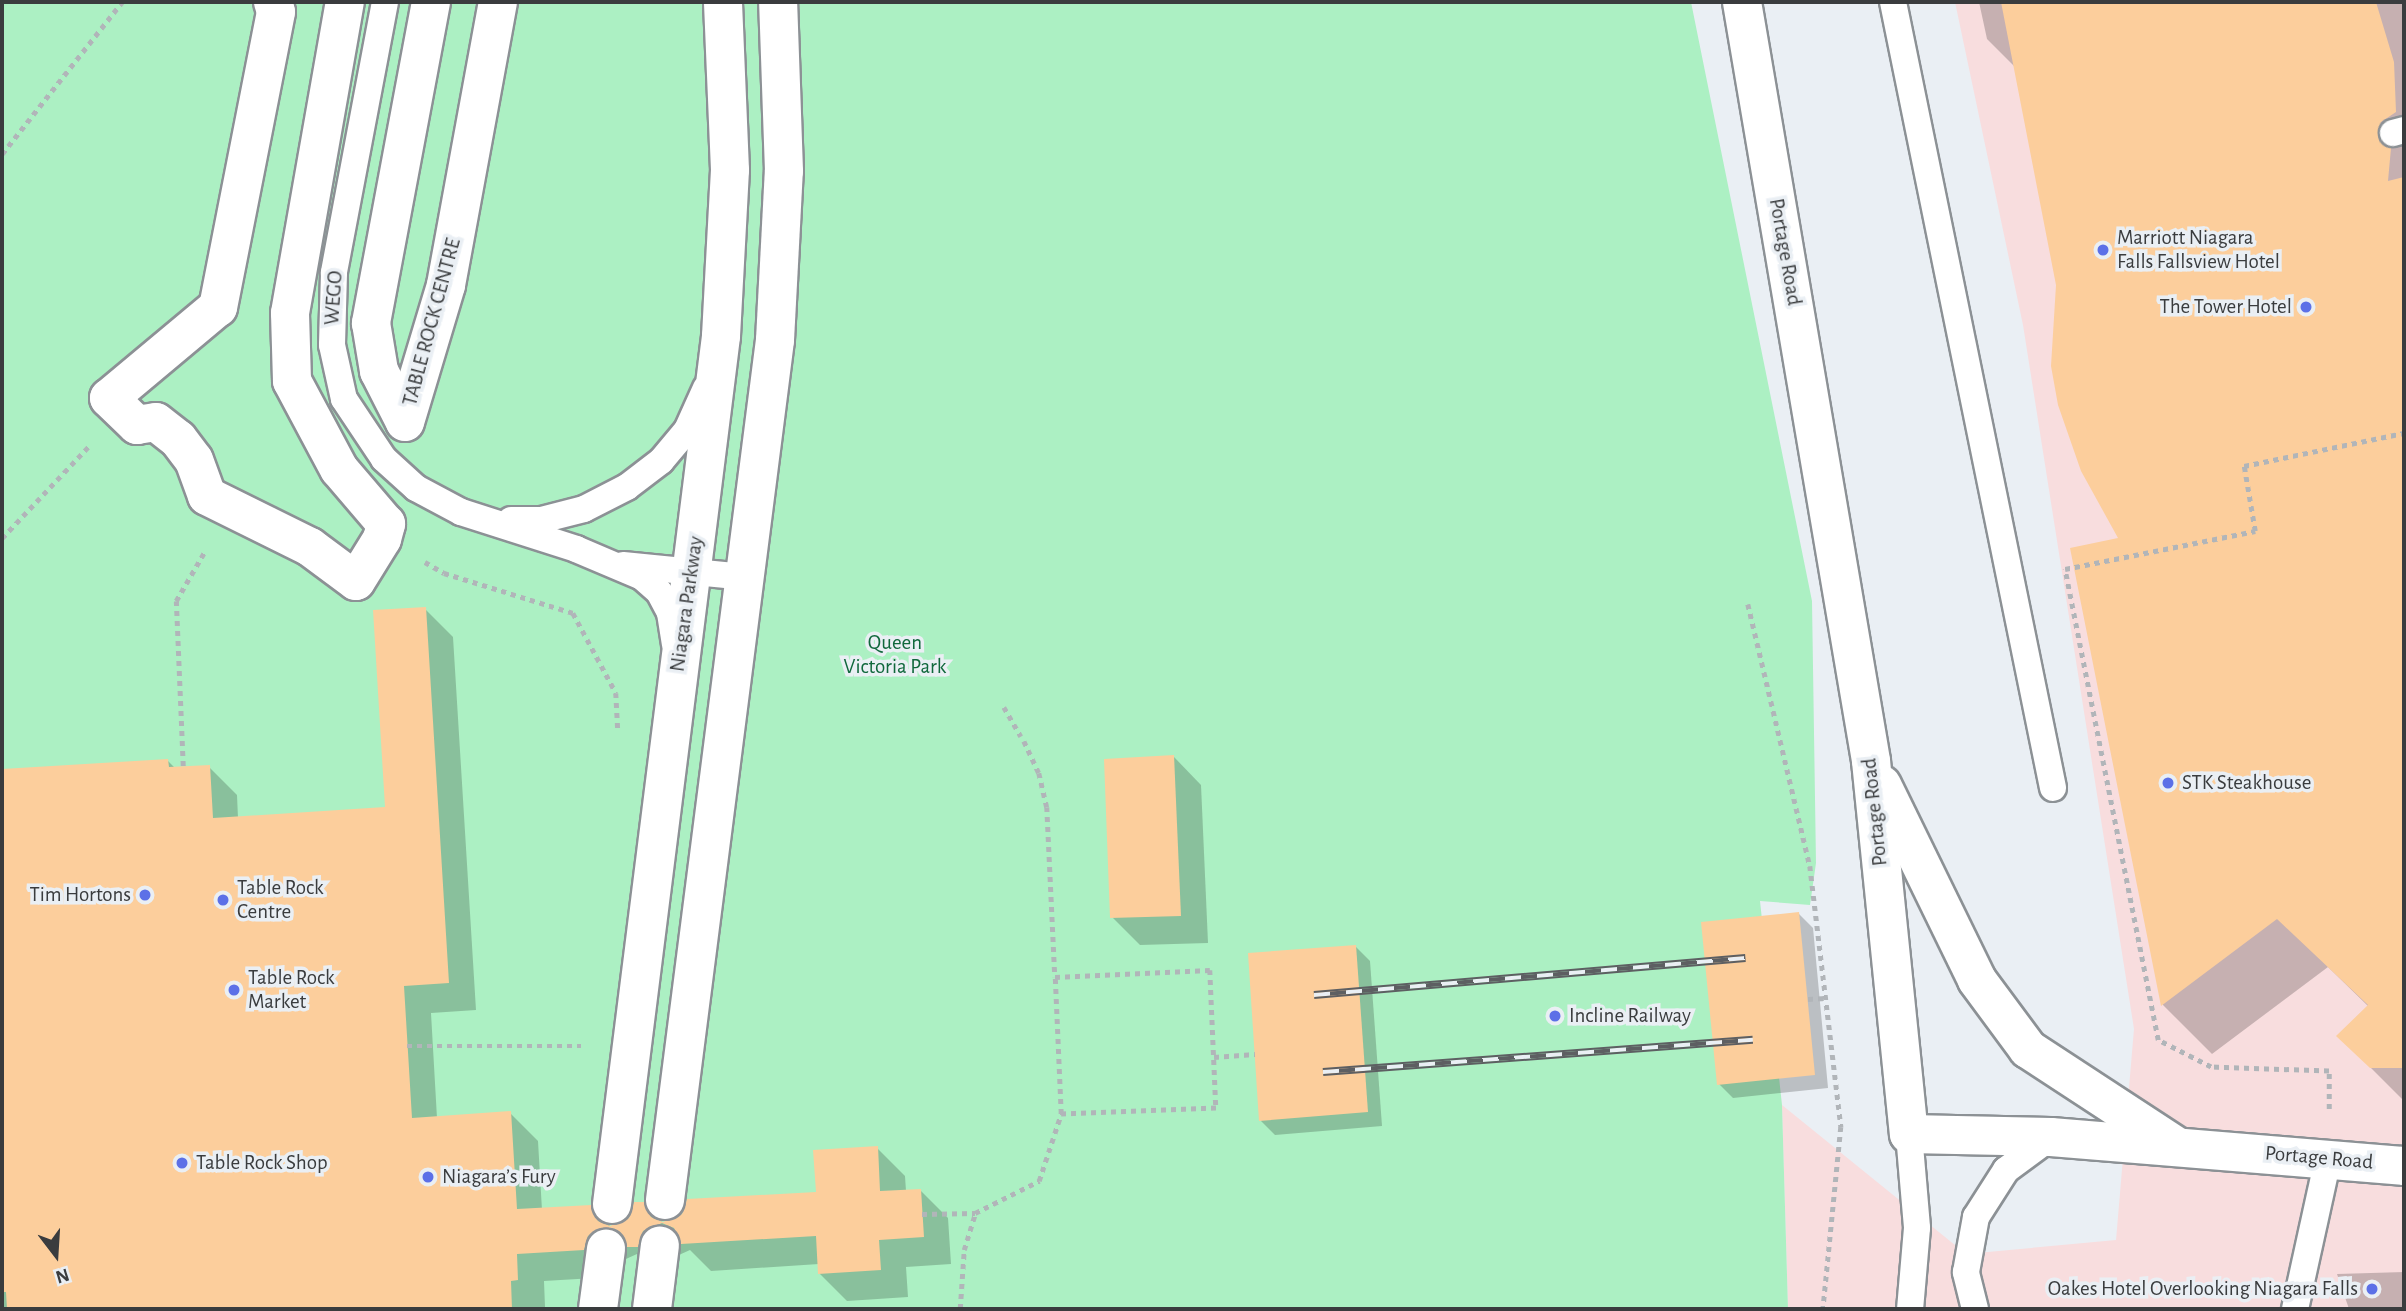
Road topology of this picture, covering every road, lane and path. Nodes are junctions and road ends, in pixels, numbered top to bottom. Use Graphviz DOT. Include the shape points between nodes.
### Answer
graph roads {
  1 [pos="122,2"];
  2 [pos="272,2"];
  3 [pos="345,2"];
  4 [pos="385,2"];
  5 [pos="430,2"];
  6 [pos="498,2"];
  7 [pos="723,2"];
  8 [pos="778,2"];
  9 [pos="1742,2"];
  10 [pos="1893,2"];
  11 [pos="2,154"];
  12 [pos="721,336"];
  13 [pos="2404,433"];
  14 [pos="248,519"];
  15 [pos="492,520"];
  16 [pos="382,539"];
  17 [pos="614,564"];
  18 [pos="692,571"];
  19 [pos="746,577"];
  20 [pos="1748,604"];
  21 [pos="677,684"];
  22 [pos="1004,707"];
  23 [pos="618,745"];
  24 [pos="1871,761"];
  25 [pos="183,766"];
  26 [pos="2053,788"];
  27 [pos="1055,977"];
  28 [pos="1826,998"];
  29 [pos="1808,999"];
  30 [pos="587,1032"];
  31 [pos="408,1046"];
  32 [pos="586,1046"];
  33 [pos="1255,1054"];
  34 [pos="1214,1057"];
  35 [pos="584,1060"];
  36 [pos="2329,1071"];
  37 [pos="1061,1114"];
  38 [pos="1909,1134"];
  39 [pos="2051,1136"];
  40 [pos="2177,1146"];
  41 [pos="2328,1159"];
  42 [pos="2404,1166"];
  43 [pos="665,1200"];
  44 [pos="611,1204"];
  45 [pos="975,1213"];
  46 [pos="922,1214"];
  47 [pos="660,1245"];
  48 [pos="606,1249"];
  49 [pos="598,1309"];
  50 [pos="652,1309"];
  51 [pos="960,1309"];
  52 [pos="1823,1309"];
  53 [pos="1910,1309"];
  54 [pos="1975,1309"];
  55 [pos="2295,1309"];
  1 -- 11 [label="path"];
  2 -- 14 [label="main road" via="276,12 218,307 109,398 137,425 156,422 177,439 194,460 207,496"];
  3 -- 16 [label="main road" via="290,313 292,381 339,468 386,524"];
  4 -- 15 [label="lane, WEGO" via="334,273 335,371 359,426 384,459 416,488 461,512"];
  5 -- 6 [label="main road, TABLE ROCK CENTRE" via="371,323 379,370 405,422 446,285"];
  7 -- 12 [label="main road, Niagara Parkway" via="730,170"];
  8 -- 19 [label="main road" via="783,220 775,340"];
  9 -- 24 [label="main road, Portage Road"];
  10 -- 26 [label="lane"];
  12 -- 15 [label="lane, WEGO" via="687,430 661,461 627,487 584,509 541,520"];
  12 -- 18 [label="main road, Niagara Parkway"];
  13 -- 36 [label="path" via="2244,466 2255,531 2065,569 2158,1040 2211,1067"];
  14 -- 16 [label="main road" via="310,547 356,581"];
  14 -- 25 [label="path" via="219,537 196,561 176,601"];
  15 -- 17 [label="lane, WEGO"];
  16 -- 23 [label="path" via="444,572 573,613 616,693"];
  17 -- 18 [label="lane"];
  17 -- 21 [label="lane, WEGO" via="659,592 673,629"];
  18 -- 19 [label="lane"];
  18 -- 21 [label="main road, Niagara Parkway"];
  19 -- 43 [label="main road"];
  20 -- 28 [label="path" via="1811,866"];
  21 -- 44 [label="main road, Niagara Parkway"];
  22 -- 27 [label="path" via="1039,773 1047,807"];
  24 -- 38 [label="main road, Portage Road"];
  24 -- 40 [label="main road" via="1977,980 2028,1049"];
  27 -- 34 [label="path" via="1210,970"];
  27 -- 37 [label="path"];
  28 -- 29 [label="path"];
  28 -- 52 [label="path" via="1841,1127"];
  30 -- 32 [label="path"];
  31 -- 32 [label="path"];
  32 -- 35 [label="path"];
  33 -- 34 [label="path"];
  34 -- 37 [label="path" via="1216,1108"];
  37 -- 45 [label="path" via="1039,1181"];
  38 -- 39 [label="main road, Portage Road"];
  38 -- 53 [label="lane" via="1917,1228"];
  39 -- 40 [label="main road, Portage Road"];
  39 -- 54 [label="lane" via="2006,1170 1976,1217 1966,1272"];
  40 -- 41 [label="main road, Portage Road"];
  41 -- 42 [label="main road, Portage Road"];
  41 -- 55 [label="lane"];
  45 -- 46 [label="path"];
  45 -- 51 [label="path" via="964,1250"];
  47 -- 50 [label="main road"];
  48 -- 49 [label="main road"];
}
